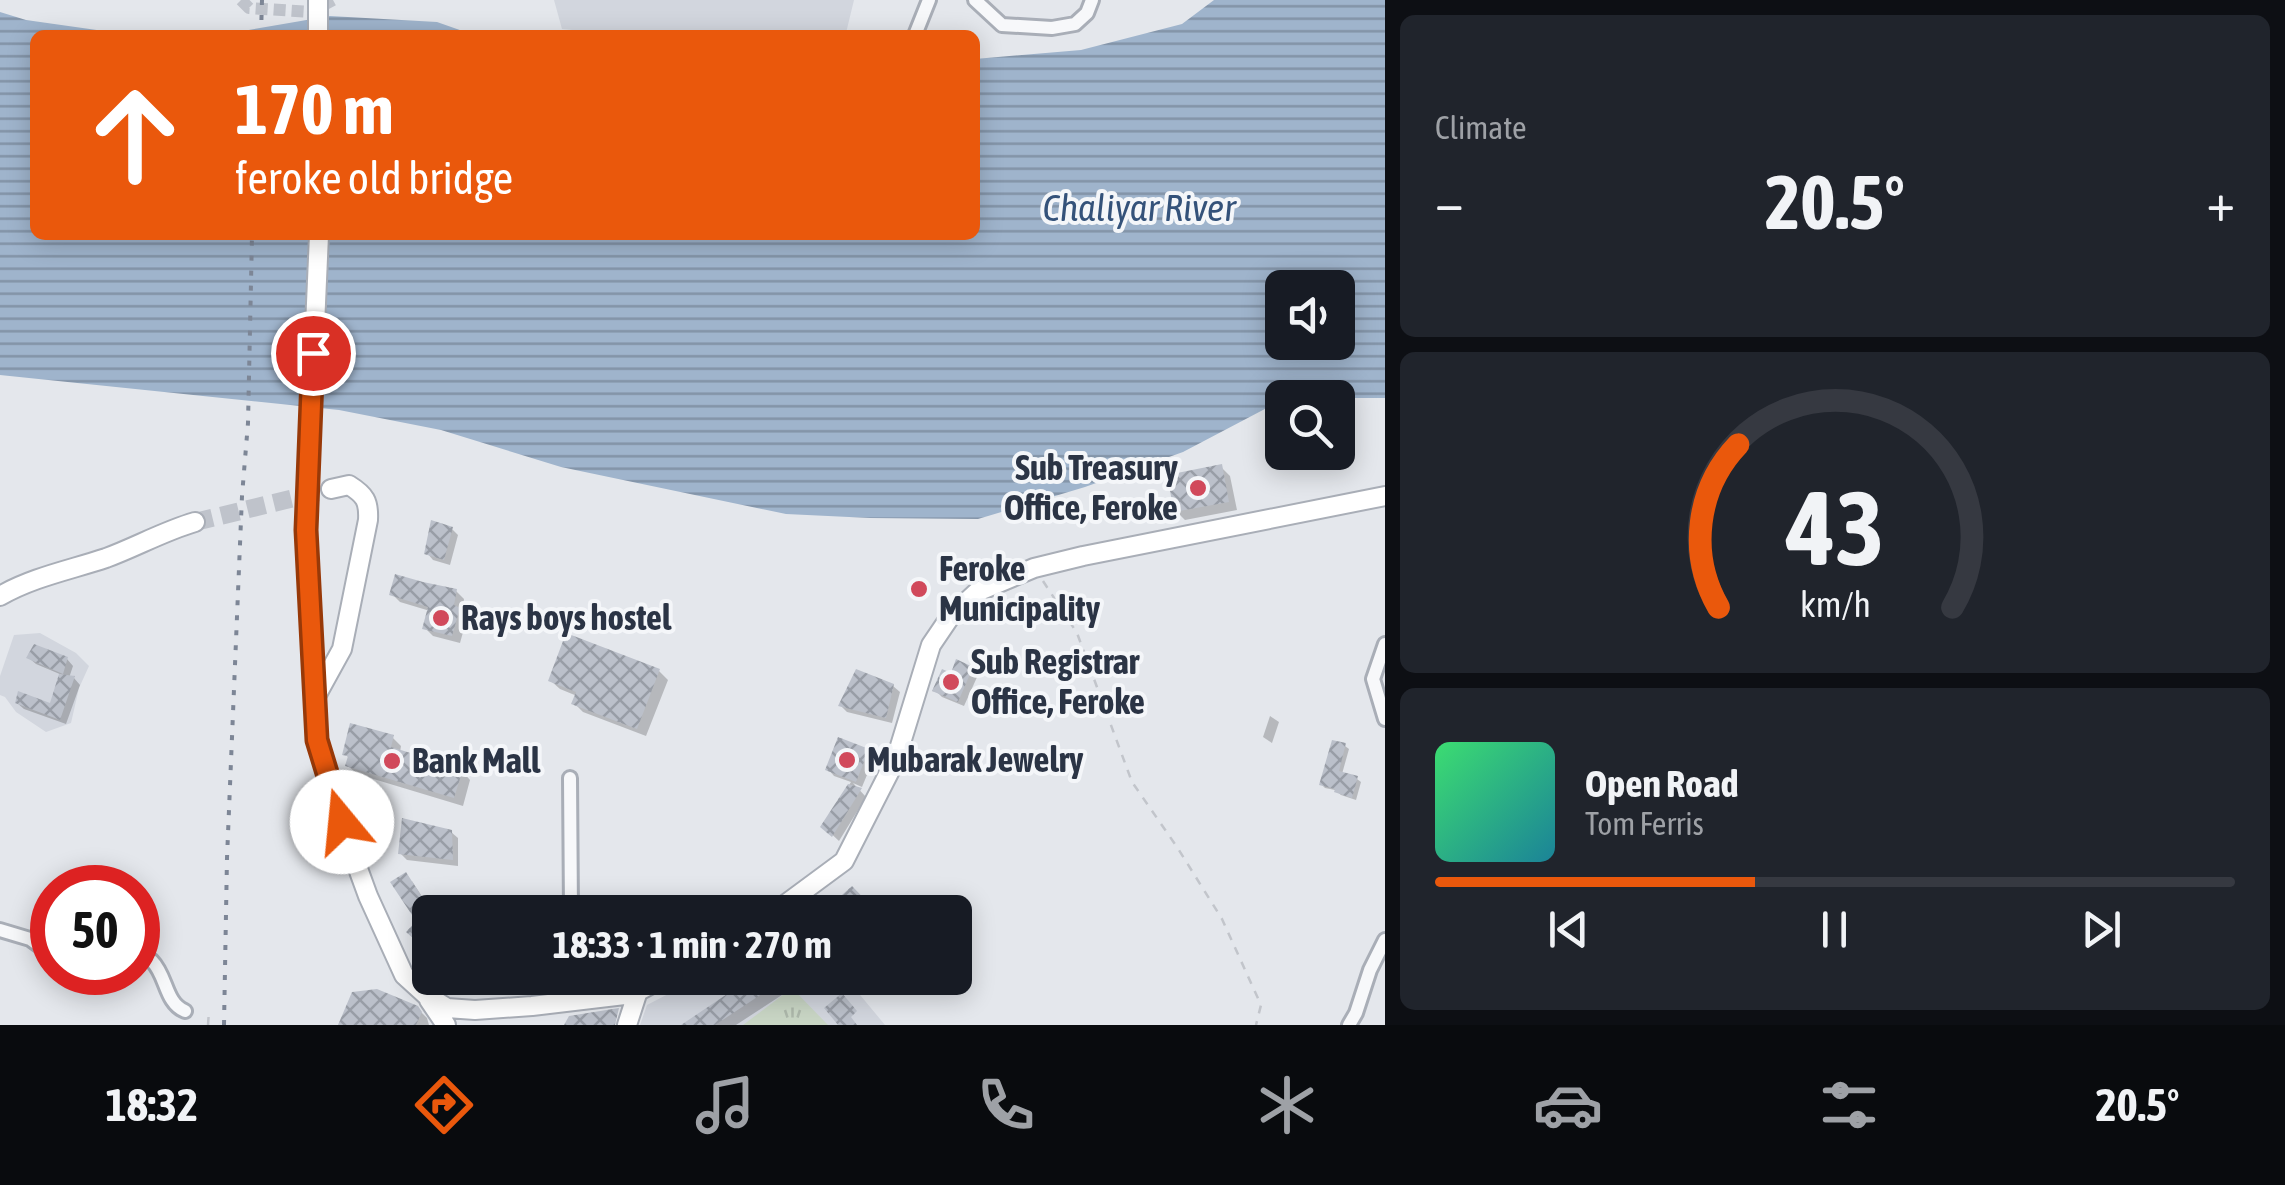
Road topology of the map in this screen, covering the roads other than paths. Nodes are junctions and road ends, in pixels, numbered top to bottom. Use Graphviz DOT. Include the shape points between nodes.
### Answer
graph roads {
  1 [pos="318,0"];
  2 [pos="929,0"];
  3 [pos="975,0"];
  4 [pos="1092,0"];
  5 [pos="318,30"];
  6 [pos="917,30"];
  7 [pos="318,240"];
  8 [pos="331,488"];
  9 [pos="1385,496"];
  10 [pos="195,522"];
  11 [pos="0,596"];
  12 [pos="1385,644"];
  13 [pos="315,699"];
  14 [pos="1385,719"];
  15 [pos="570,778"];
  16 [pos="572,895"];
  17 [pos="797,895"];
  18 [pos="0,930"];
  19 [pos="30,938"];
  20 [pos="1385,940"];
  21 [pos="160,975"];
  22 [pos="412,982"];
  23 [pos="426,995"];
  24 [pos="599,995"];
  25 [pos="624,995"];
  26 [pos="637,995"];
  27 [pos="602,998"];
  28 [pos="185,1010"];
  29 [pos="446,1025"];
  30 [pos="627,1025"];
  31 [pos="1349,1025"];
  1 -- 5 [label="main road, bridge"];
  2 -- 6 [label="street"];
  3 -- 4 [label="street" via="1002,25 1052,28 1075,24"];
  7 -- 13 [label="main road, bridge" via="306,530"];
  8 -- 13 [label="main road" via="349,485 363,494 368,520 342,649"];
  9 -- 17 [label="main road" via="1083,556 977,592 931,645 896,759 844,861"];
  10 -- 11 [label="main road"];
  12 -- 14 [label="street" via="1373,678"];
  13 -- 22 [label="main road" via="317,740 342,822 368,896"];
  15 -- 16 [label="street"];
  18 -- 19 [label="street"];
  20 -- 31 [label="street"];
  21 -- 28 [label="street"];
  23 -- 27 [label="main road" via="447,1008 474,1010"];
  23 -- 29 [label="main road"];
  24 -- 27 [label="street"];
  25 -- 27 [label="main road"];
  26 -- 30 [label="main road"];
}
